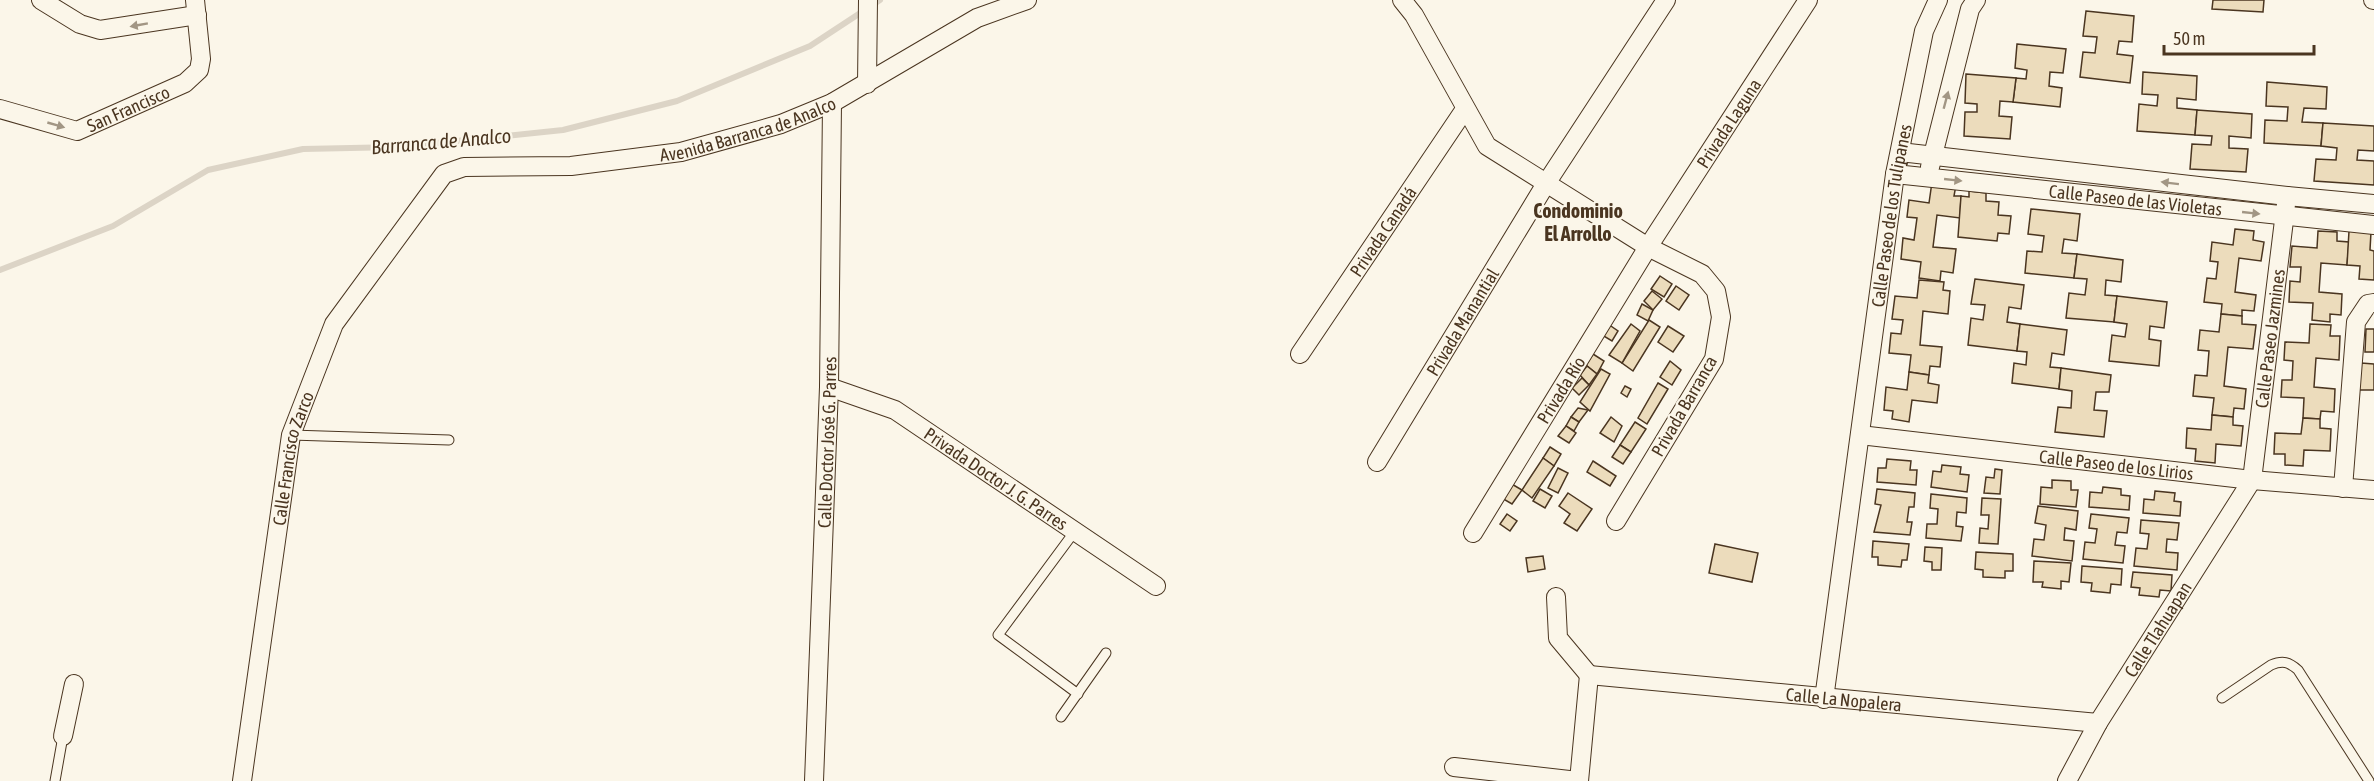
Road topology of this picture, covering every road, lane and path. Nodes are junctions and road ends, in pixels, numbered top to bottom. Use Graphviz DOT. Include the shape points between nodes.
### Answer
graph roads {
  1 [pos="41,0"];
  2 [pos="868,0"];
  3 [pos="1027,0"];
  4 [pos="1402,0"];
  5 [pos="1666,0"];
  6 [pos="1808,0"];
  7 [pos="1938,0"];
  8 [pos="1976,0"];
  9 [pos="196,8"];
  10 [pos="867,84"];
  11 [pos="832,103"];
  12 [pos="0,109"];
  13 [pos="1466,109"];
  14 [pos="1900,152"];
  15 [pos="1932,155"];
  16 [pos="444,174"];
  17 [pos="1895,174"];
  18 [pos="1929,177"];
  19 [pos="1547,182"];
  20 [pos="2287,196"];
  21 [pos="2374,204"];
  22 [pos="2284,217"];
  23 [pos="2374,225"];
  24 [pos="1648,247"];
  25 [pos="2374,303"];
  26 [pos="1300,354"];
  27 [pos="829,387"];
  28 [pos="291,435"];
  29 [pos="1860,435"];
  30 [pos="449,440"];
  31 [pos="1377,462"];
  32 [pos="2252,480"];
  33 [pos="2343,488"];
  34 [pos="2374,490"];
  35 [pos="1616,521"];
  36 [pos="1075,531"];
  37 [pos="1473,533"];
  38 [pos="1156,586"];
  39 [pos="1556,597"];
  40 [pos="1106,653"];
  41 [pos="1589,675"];
  42 [pos="74,684"];
  43 [pos="1078,694"];
  44 [pos="2222,698"];
  45 [pos="1824,699"];
  46 [pos="1061,717"];
  47 [pos="2098,723"];
  48 [pos="63,736"];
  49 [pos="1454,767"];
  50 [pos="55,781"];
  51 [pos="242,781"];
  52 [pos="814,781"];
  53 [pos="1578,781"];
  54 [pos="2067,781"];
  55 [pos="2369,781"];
  9 -- 1 [label="street, San Francisco, one-way" via="100,30 80,24"];
  2 -- 10 [label="street"];
  3 -- 10 [label="street, Avenida Barranca de Analco" via="977,18"];
  4 -- 13 [label="street, Privada Barranca"];
  5 -- 19 [label="street, Privada Manantial"];
  6 -- 24 [label="street, Privada Laguna"];
  7 -- 14 [label="street, Calle Paseo de los Tulipanes" via="1924,31"];
  15 -- 8 [label="street, Calle Paseo de los Tulipanes, one-way" via="1970,9"];
  12 -- 9 [label="street, San Francisco, one-way" via="78,131 185,83 199,70 201,59"];
  10 -- 11 [label="street, Avenida Barranca de Analco"];
  11 -- 16 [label="street, Avenida Barranca de Analco" via="781,123 681,152 571,166 464,167"];
  11 -- 27 [label="street, Calle Doctor José G. Parres"];
  13 -- 19 [label="street, Privada Barranca" via="1487,146"];
  13 -- 26 [label="street, Privada Canadá"];
  14 -- 15 [label="street, Calle Paseo de las Violetas"];
  14 -- 17 [label="street, Calle Paseo de los Tulipanes"];
  15 -- 18 [label="street, Calle Paseo de los Tulipanes"];
  20 -- 15 [label="street, Calle Paseo de las Violetas, one-way"];
  16 -- 28 [label="street, Calle Francisco Zarco" via="334,324"];
  17 -- 18 [label="street, Calle Paseo de las Violetas"];
  17 -- 29 [label="street, Calle Paseo de los Tulipanes"];
  18 -- 22 [label="street, Calle Paseo de las Violetas, one-way"];
  19 -- 24 [label="street, Privada Barranca"];
  19 -- 31 [label="street, Privada Manantial"];
  20 -- 21 [label="street, Calle Paseo de las Violetas"];
  20 -- 22 [label="street, Calle Paseo Jazmines"];
  22 -- 23 [label="street, Calle Paseo de las Violetas"];
  22 -- 32 [label="street, Calle Paseo Jazmines"];
  24 -- 35 [label="street, Privada Barranca" via="1702,274 1716,291 1721,317 1714,359"];
  24 -- 37 [label="street, Privada Río"];
  25 -- 33 [label="street" via="2368,304 2356,322"];
  27 -- 36 [label="street, Privada Doctor J. G. Parres" via="895,410"];
  27 -- 52 [label="street, Calle Doctor José G. Parres"];
  28 -- 30 [label="lane"];
  28 -- 51 [label="street, Calle Francisco Zarco"];
  29 -- 32 [label="street, Calle Paseo de los Lirios"];
  29 -- 45 [label="street, Calle Paseo de los Tulipanes"];
  32 -- 33 [label="street, Calle Paseo de los Lirios"];
  32 -- 47 [label="street, Calle Tlahuapan"];
  33 -- 34 [label="street, Calle Paseo de los Lirios"];
  36 -- 38 [label="street, Privada Doctor J. G. Parres"];
  36 -- 43 [label="lane" via="998,635"];
  39 -- 41 [label="street" via="1558,638"];
  40 -- 43 [label="lane"];
  41 -- 45 [label="street, Calle La Nopalera"];
  41 -- 53 [label="street"];
  42 -- 48 [label="street"];
  43 -- 46 [label="lane"];
  44 -- 55 [label="lane" via="2271,664 2289,663 2298,670"];
  45 -- 47 [label="street, Calle La Nopalera"];
  47 -- 54 [label="street, Calle Tlahuapan"];
  48 -- 50 [label="lane"];
  49 -- 53 [label="street"];
}
